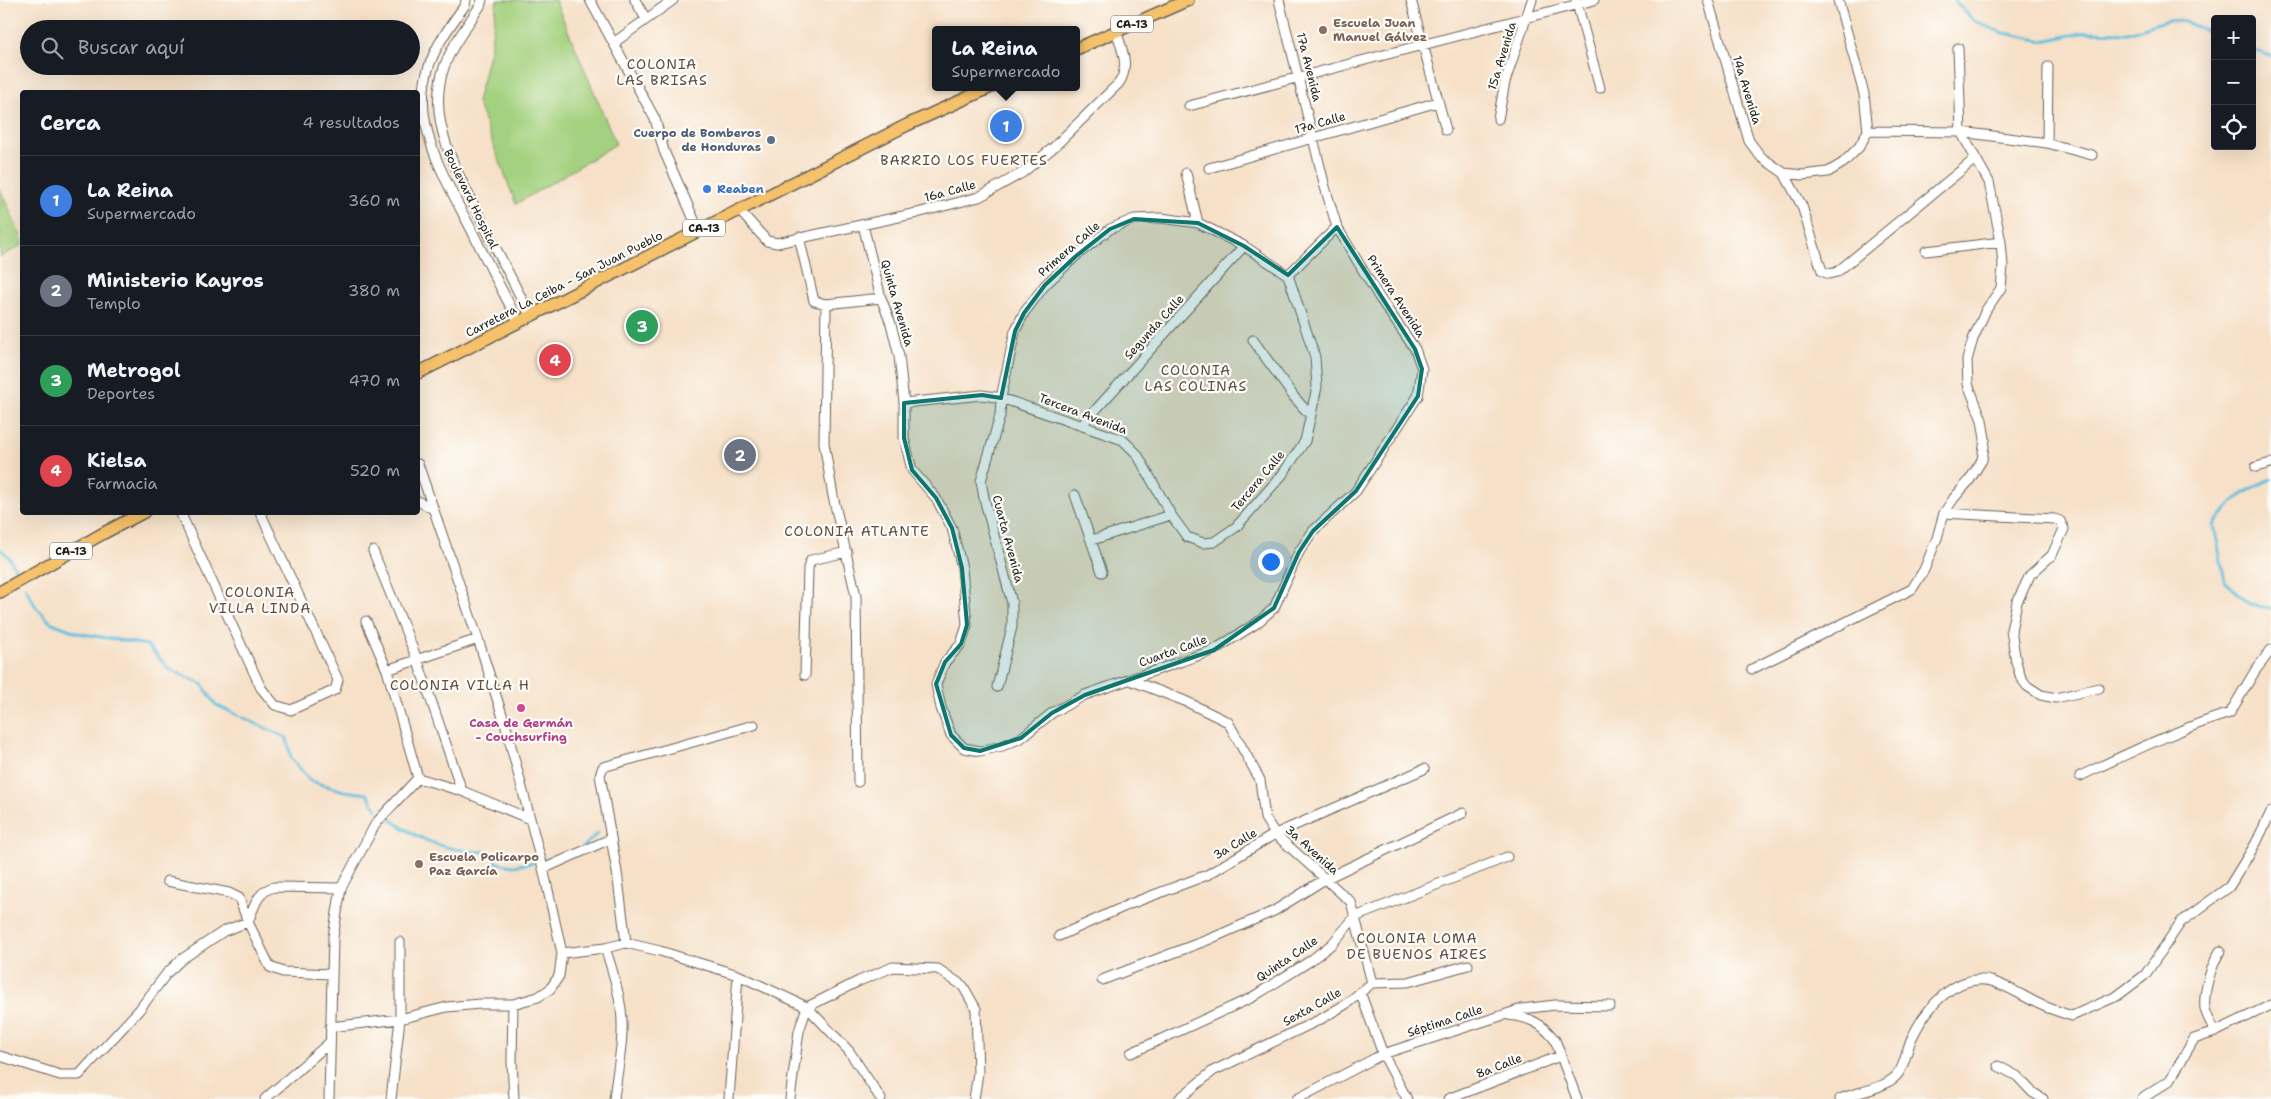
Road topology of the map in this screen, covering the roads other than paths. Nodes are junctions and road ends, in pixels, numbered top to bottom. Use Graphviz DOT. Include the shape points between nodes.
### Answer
graph roads {
  1 [pos="466,0"];
  2 [pos="482,0"];
  3 [pos="590,0"];
  4 [pos="635,0"];
  5 [pos="673,0"];
  6 [pos="1188,0"];
  7 [pos="1279,0"];
  8 [pos="1411,0"];
  9 [pos="1532,0"];
  10 [pos="1594,0"];
  11 [pos="1708,0"];
  12 [pos="1838,0"];
  13 [pos="1576,2"];
  14 [pos="1528,16"];
  15 [pos="646,19"];
  16 [pos="1116,31"];
  17 [pos="615,42"];
  18 [pos="1423,44"];
  19 [pos="1080,47"];
  20 [pos="1958,48"];
  21 [pos="2048,67"];
  22 [pos="1299,76"];
  23 [pos="1600,88"];
  24 [pos="982,91"];
  25 [pos="1438,102"];
  26 [pos="1189,106"];
  27 [pos="1498,119"];
  28 [pos="1446,130"];
  29 [pos="1868,131"];
  30 [pos="1961,132"];
  31 [pos="1313,138"];
  32 [pos="2047,143"];
  33 [pos="2092,155"];
  34 [pos="1975,159"];
  35 [pos="1209,168"];
  36 [pos="1784,172"];
  37 [pos="1186,173"];
  38 [pos="739,210"];
  39 [pos="1198,223"];
  40 [pos="863,225"];
  41 [pos="1338,227"];
  42 [pos="698,231"];
  43 [pos="799,237"];
  44 [pos="2001,242"];
  45 [pos="1244,246"];
  46 [pos="1926,251"];
  47 [pos="1288,275"];
  48 [pos="881,298"];
  49 [pos="826,304"];
  50 [pos="530,317"];
  51 [pos="518,323"];
  52 [pos="1253,340"];
  53 [pos="420,372"];
  54 [pos="1422,383"];
  55 [pos="1001,398"];
  56 [pos="904,403"];
  57 [pos="1311,416"];
  58 [pos="1082,425"];
  59 [pos="2271,463"];
  60 [pos="2256,467"];
  61 [pos="420,470"];
  62 [pos="1074,494"];
  63 [pos="420,502"];
  64 [pos="433,509"];
  65 [pos="1944,513"];
  66 [pos="138,515"];
  67 [pos="181,515"];
  68 [pos="261,515"];
  69 [pos="1171,515"];
  70 [pos="1092,540"];
  71 [pos="1203,543"];
  72 [pos="373,551"];
  73 [pos="846,552"];
  74 [pos="1102,572"];
  75 [pos="0,592"];
  76 [pos="366,621"];
  77 [pos="478,639"];
  78 [pos="2271,650"];
  79 [pos="416,660"];
  80 [pos="1752,669"];
  81 [pos="386,670"];
  82 [pos="805,675"];
  83 [pos="1130,680"];
  84 [pos="997,688"];
  85 [pos="2099,688"];
  86 [pos="754,725"];
  87 [pos="964,748"];
  88 [pos="1424,770"];
  89 [pos="2080,776"];
  90 [pos="418,778"];
  91 [pos="858,782"];
  92 [pos="462,791"];
  93 [pos="2271,812"];
  94 [pos="1463,813"];
  95 [pos="530,819"];
  96 [pos="1275,834"];
  97 [pos="610,839"];
  98 [pos="1507,857"];
  99 [pos="543,868"];
  100 [pos="1325,879"];
  101 [pos="167,881"];
  102 [pos="341,888"];
  103 [pos="1355,918"];
  104 [pos="248,922"];
  105 [pos="1059,936"];
  106 [pos="400,942"];
  107 [pos="626,943"];
  108 [pos="605,948"];
  109 [pos="2220,951"];
  110 [pos="562,953"];
  111 [pos="1468,965"];
  112 [pos="332,974"];
  113 [pos="738,975"];
  114 [pos="1102,980"];
  115 [pos="1372,983"];
  116 [pos="1360,992"];
  117 [pos="514,1004"];
  118 [pos="2271,1005"];
  119 [pos="807,1006"];
  120 [pos="1610,1006"];
  121 [pos="1505,1014"];
  122 [pos="400,1019"];
  123 [pos="330,1027"];
  124 [pos="2215,1032"];
  125 [pos="329,1043"];
  126 [pos="1131,1053"];
  127 [pos="1383,1054"];
  128 [pos="0,1056"];
  129 [pos="1560,1056"];
  130 [pos="1998,1066"];
  131 [pos="878,1097"];
  132 [pos="265,1099"];
  133 [pos="329,1099"];
  134 [pos="392,1099"];
  135 [pos="514,1099"];
  136 [pos="614,1099"];
  137 [pos="729,1099"];
  138 [pos="790,1099"];
  139 [pos="974,1099"];
  140 [pos="1179,1099"];
  141 [pos="1297,1099"];
  142 [pos="1407,1099"];
  143 [pos="1448,1099"];
  144 [pos="1577,1099"];
  145 [pos="1840,1099"];
  146 [pos="2044,1099"];
  147 [pos="2142,1099"];
  1 -- 51 [label="street, Boulevard Hospital" via="429,64 424,83 426,120 437,162"];
  2 -- 50 [label="street, Boulevard Hospital" via="444,65 439,84 441,122 450,156"];
  3 -- 17 [label="street"];
  4 -- 15 [label="street"];
  5 -- 15 [label="street"];
  6 -- 16 [label="main road, CA-13"];
  7 -- 22 [label="street, 17a Avenida"];
  8 -- 18 [label="street"];
  9 -- 14 [label="street, 15a Avenida"];
  10 -- 13 [label="street"];
  11 -- 36 [label="street, 14a Avenida" via="1749,141 1761,157"];
  12 -- 29 [label="street" via="1860,76"];
  13 -- 14 [label="street"];
  13 -- 23 [label="street"];
  14 -- 18 [label="street"];
  14 -- 27 [label="street, 15a Avenida" via="1505,82"];
  15 -- 17 [label="street"];
  16 -- 19 [label="main road, CA-13"];
  16 -- 40 [label="street, 16a Calle" via="1124,55 1124,74 1054,147 1022,173 978,197"];
  17 -- 42 [label="street" via="655,119 664,151"];
  18 -- 22 [label="street"];
  18 -- 25 [label="street"];
  20 -- 30 [label="street"];
  21 -- 32 [label="street"];
  22 -- 26 [label="street"];
  22 -- 31 [label="street, 17a Avenida"];
  24 -- 38 [label="main road, Carretera La Ceiba - San Juan Pueblo / CA-13"];
  25 -- 28 [label="street"];
  25 -- 31 [label="street, 17a Calle"];
  29 -- 30 [label="street"];
  29 -- 36 [label="street" via="1859,148 1844,163 1828,172 1803,175"];
  30 -- 32 [label="street"];
  30 -- 34 [label="street"];
  31 -- 35 [label="street, 17a Calle"];
  31 -- 41 [label="street, 17a Avenida"];
  32 -- 33 [label="street"];
  34 -- 36 [label="street" via="1837,272 1829,274 1822,271 1802,206"];
  34 -- 44 [label="street" via="1989,182"];
  37 -- 39 [label="street"];
  38 -- 42 [label="main road, Carretera La Ceiba - San Juan Pueblo / CA-13"];
  38 -- 43 [label="street, 16a Calle" via="767,241 778,243"];
  39 -- 45 [label="street, Primera Calle"];
  39 -- 55 [label="street, Primera Calle" via="1161,218 1134,219 1110,229 1076,256 1045,285 1024,313 1015,331"];
  40 -- 43 [label="street, 16a Calle"];
  40 -- 48 [label="street, Quinta Avenida"];
  41 -- 47 [label="street"];
  41 -- 54 [label="street, Primera Avenida" via="1379,297 1415,349 1422,369"];
  42 -- 50 [label="main road, Carretera La Ceiba - San Juan Pueblo / CA-13"];
  43 -- 49 [label="street" via="812,298 817,303"];
  44 -- 46 [label="street"];
  44 -- 65 [label="street" via="2001,288 1986,310 1967,360 1968,384 1982,420 1985,440 1982,460"];
  45 -- 47 [label="street, Primera Calle"];
  45 -- 58 [label="street, Segunda Calle"];
  47 -- 57 [label="street, Tercera Calle" via="1315,357 1317,387"];
  48 -- 49 [label="street"];
  48 -- 56 [label="street, Quinta Avenida" via="895,340"];
  49 -- 73 [label="street" via="824,443"];
  50 -- 51 [label="main road, Carretera La Ceiba - San Juan Pueblo / CA-13"];
  51 -- 53 [label="main road, Carretera La Ceiba - San Juan Pueblo / CA-13"];
  52 -- 57 [label="street"];
  54 -- 83 [label="street, Cuarta Calle" via="1418,396 1356,491 1313,531 1299,552 1274,608 1257,623 1214,650"];
  55 -- 56 [label="street, Tercera Avenida" via="982,395"];
  55 -- 58 [label="street, Tercera Avenida"];
  55 -- 84 [label="street, Cuarta Avenida" via="1000,416 981,480 1012,603 1012,627"];
  56 -- 87 [label="street, Quinta Avenida" via="904,438 912,470 936,498 952,528 962,568 967,625 961,644 945,662 936,684 951,734"];
  57 -- 71 [label="street, Tercera Calle" via="1305,441 1282,476 1236,527 1214,542"];
  58 -- 69 [label="street, Tercera Avenida" via="1123,440 1137,454"];
  59 -- 60 [label="street"];
  61 -- 64 [label="street"];
  62 -- 70 [label="street"];
  63 -- 64 [label="street"];
  64 -- 77 [label="street"];
  65 -- 80 [label="street" via="1924,570 1912,590"];
  65 -- 85 [label="street" via="2055,519 2060,522 2064,528 2052,555 2030,575 2015,607 2011,630 2016,662 2021,678 2040,695 2056,698"];
  66 -- 75 [label="main road, CA-13"];
  67 -- 68 [label="street" via="261,688 274,705 291,710 334,690 338,680"];
  69 -- 70 [label="street"];
  69 -- 71 [label="street, Tercera Avenida" via="1188,537"];
  70 -- 74 [label="street"];
  72 -- 79 [label="street"];
  73 -- 82 [label="street" via="811,560 808,568"];
  73 -- 91 [label="street" via="856,596"];
  76 -- 81 [label="street"];
  77 -- 79 [label="street"];
  77 -- 95 [label="street"];
  78 -- 89 [label="street" via="2254,671 2230,714 2193,725"];
  79 -- 81 [label="street"];
  79 -- 92 [label="street"];
  81 -- 90 [label="street"];
  83 -- 87 [label="street, Cuarta Calle" via="1086,695 1052,713 1021,738 1002,746 980,751"];
  83 -- 96 [label="street, 3a Avenida" via="1186,701 1228,722 1260,780 1265,818"];
  86 -- 97 [label="street" via="603,767 600,775"];
  88 -- 96 [label="street, 3a Calle"];
  90 -- 92 [label="street"];
  90 -- 102 [label="street" via="376,823"];
  92 -- 95 [label="street"];
  93 -- 145 [label="street" via="2229,887 2181,922 2145,975 2117,996 2072,1016 1990,981 1965,981 1950,989 1920,1022 1894,1078 1878,1087"];
  94 -- 100 [label="street"];
  95 -- 99 [label="street"];
  96 -- 100 [label="street, 3a Avenida"];
  96 -- 105 [label="street, 3a Calle" via="1207,875 1130,904"];
  97 -- 99 [label="street"];
  97 -- 107 [label="street"];
  98 -- 103 [label="street, Quinta Calle"];
  99 -- 110 [label="street"];
  100 -- 103 [label="street, 3a Avenida" via="1351,902"];
  100 -- 114 [label="street" via="1264,915 1210,940"];
  101 -- 104 [label="street" via="235,895"];
  102 -- 104 [label="street" via="266,889 260,894"];
  102 -- 112 [label="street" via="333,937"];
  103 -- 115 [label="street, 3a Avenida"];
  103 -- 126 [label="street, Quinta Calle" via="1318,955 1251,998"];
  104 -- 112 [label="street" via="270,967 283,972"];
  104 -- 128 [label="street" via="224,931 182,959 79,1076 60,1075"];
  106 -- 122 [label="street"];
  107 -- 108 [label="street"];
  107 -- 113 [label="street"];
  108 -- 110 [label="street"];
  108 -- 136 [label="street" via="621,1010"];
  109 -- 124 [label="street" via="2208,980 2205,1010"];
  110 -- 117 [label="street" via="559,976 550,989 538,997"];
  111 -- 115 [label="street" via="1408,982"];
  112 -- 123 [label="street"];
  113 -- 119 [label="street"];
  113 -- 137 [label="street"];
  115 -- 116 [label="street, Sexta Calle"];
  116 -- 127 [label="street"];
  116 -- 140 [label="street, Sexta Calle" via="1321,1019 1213,1071"];
  117 -- 122 [label="street" via="447,1007"];
  117 -- 135 [label="street"];
  118 -- 124 [label="street"];
  119 -- 131 [label="street" via="849,1051"];
  119 -- 138 [label="street" via="799,1031"];
  119 -- 139 [label="street" via="893,967 938,969 963,986 976,1009 978,1073"];
  120 -- 121 [label="street, Séptima Calle" via="1532,1006"];
  121 -- 127 [label="street, Séptima Calle"];
  121 -- 129 [label="street" via="1527,1017 1538,1023 1555,1040"];
  122 -- 123 [label="street"];
  122 -- 134 [label="street"];
  123 -- 125 [label="street"];
  124 -- 147 [label="street" via="2194,1039 2170,1080"];
  125 -- 132 [label="street"];
  125 -- 133 [label="street"];
  127 -- 141 [label="street, Séptima Calle"];
  127 -- 142 [label="street"];
  129 -- 143 [label="street, 8a Calle"];
  129 -- 144 [label="street"];
  130 -- 146 [label="street" via="2017,1076"];
}
